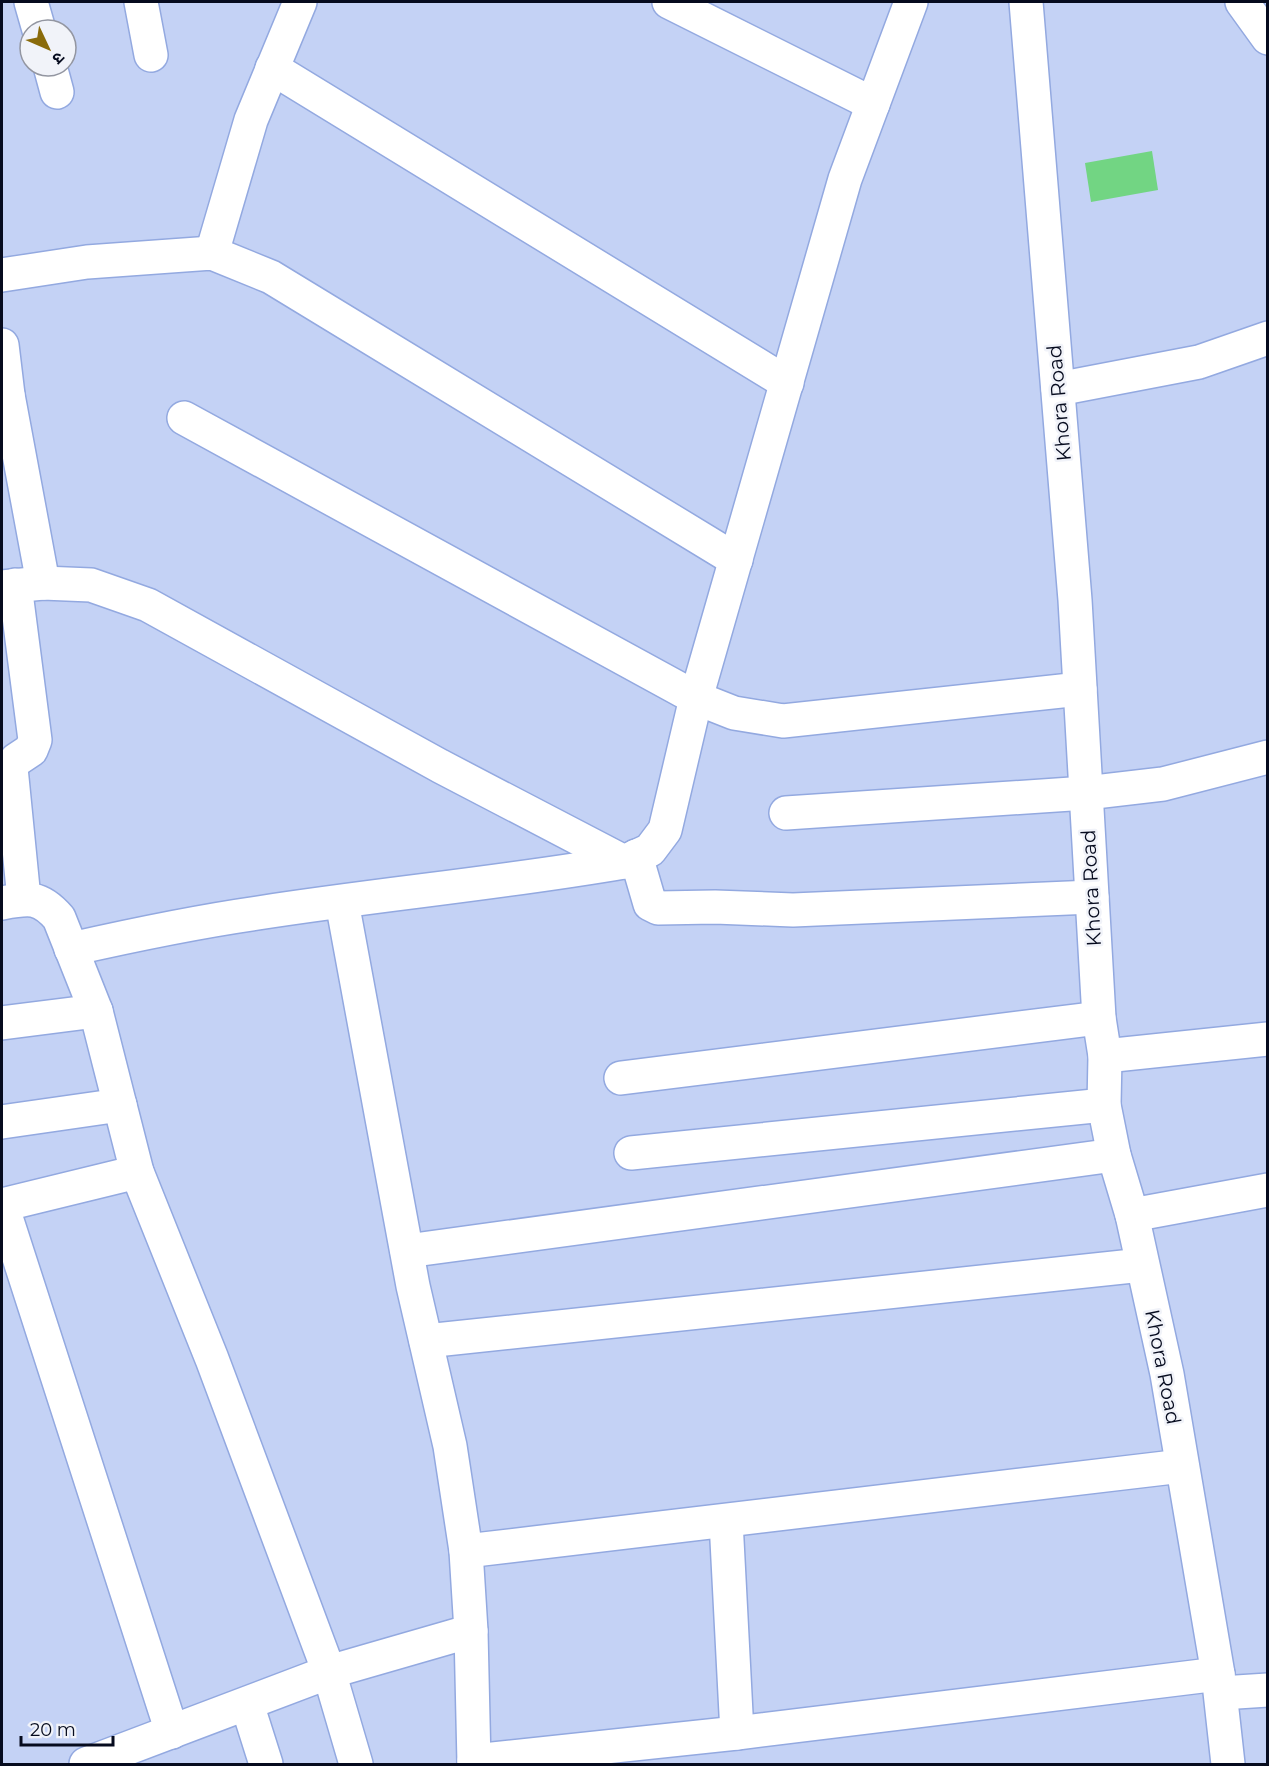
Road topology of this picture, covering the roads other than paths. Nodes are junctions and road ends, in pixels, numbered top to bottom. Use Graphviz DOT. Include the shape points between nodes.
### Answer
graph roads {
  1 [pos="31,2"];
  2 [pos="141,2"];
  3 [pos="300,2"];
  4 [pos="669,2"];
  5 [pos="911,2"];
  6 [pos="1026,2"];
  7 [pos="1242,2"];
  8 [pos="36,18"];
  9 [pos="1268,39"];
  10 [pos="151,55"];
  11 [pos="272,68"];
  12 [pos="873,104"];
  13 [pos="212,253"];
  14 [pos="2,275"];
  15 [pos="1268,339"];
  16 [pos="2,345"];
  17 [pos="787,383"];
  18 [pos="1058,389"];
  19 [pos="5,396"];
  20 [pos="184,418"];
  21 [pos="736,560"];
  22 [pos="20,585"];
  23 [pos="1080,689"];
  24 [pos="696,698"];
  25 [pos="1268,757"];
  26 [pos="1086,794"];
  27 [pos="786,813"];
  28 [pos="630,859"];
  29 [pos="1092,897"];
  30 [pos="13,901"];
  31 [pos="342,902"];
  32 [pos="70,949"];
  33 [pos="96,1011"];
  34 [pos="1099,1018"];
  35 [pos="2,1023"];
  36 [pos="1268,1039"];
  37 [pos="1105,1056"];
  38 [pos="621,1078"];
  39 [pos="120,1105"];
  40 [pos="1104,1105"];
  41 [pos="2,1122"];
  42 [pos="631,1153"];
  43 [pos="1114,1155"];
  44 [pos="137,1172"];
  45 [pos="1268,1190"];
  46 [pos="2,1205"];
  47 [pos="1132,1215"];
  48 [pos="406,1251"];
  49 [pos="1142,1265"];
  50 [pos="426,1341"];
  51 [pos="1182,1466"];
  52 [pos="726,1521"];
  53 [pos="466,1551"];
  54 [pos="471,1631"];
  55 [pos="329,1672"];
  56 [pos="1219,1684"];
  57 [pos="1268,1690"];
  58 [pos="247,1704"];
  59 [pos="737,1733"];
  60 [pos="160,1745"];
  61 [pos="474,1763"];
  62 [pos="86,1764"];
  63 [pos="266,1764"];
  64 [pos="356,1764"];
  65 [pos="1228,1764"];
  1 -- 8 [label="street"];
  2 -- 10 [label="street"];
  3 -- 11 [label="street"];
  4 -- 12 [label="street"];
  5 -- 12 [label="street"];
  6 -- 18 [label="street, Khora Road"];
  7 -- 9 [label="street"];
  11 -- 13 [label="street" via="250,120"];
  11 -- 17 [label="street"];
  12 -- 17 [label="street" via="845,179"];
  13 -- 14 [label="street" via="87,262"];
  13 -- 21 [label="street" via="271,277"];
  15 -- 18 [label="street" via="1199,362"];
  16 -- 19 [label="street"];
  17 -- 21 [label="street"];
  18 -- 23 [label="street, Khora Road"];
  19 -- 22 [label="street"];
  20 -- 24 [label="street"];
  21 -- 24 [label="street"];
  22 -- 28 [label="street" via="91,585 148,605 440,766"];
  22 -- 30 [label="street" via="34,740 31,750 11,768"];
  23 -- 24 [label="street" via="783,721 734,713"];
  23 -- 26 [label="street, Khora Road"];
  24 -- 28 [label="street" via="665,830 650,850"];
  25 -- 26 [label="street" via="1163,784"];
  26 -- 27 [label="street"];
  26 -- 29 [label="street, Khora Road"];
  28 -- 29 [label="street" via="650,904 658,908 793,910"];
  28 -- 31 [label="street" via="568,872"];
  29 -- 34 [label="street, Khora Road"];
  30 -- 32 [label="street" via="40,901 50,909 59,918"];
  31 -- 32 [label="street" via="166,928"];
  31 -- 48 [label="street"];
  32 -- 33 [label="street"];
  33 -- 35 [label="street"];
  33 -- 39 [label="street"];
  34 -- 37 [label="street, Khora Road"];
  34 -- 38 [label="street"];
  36 -- 37 [label="street"];
  37 -- 40 [label="street, Khora Road"];
  39 -- 41 [label="street"];
  39 -- 44 [label="street"];
  40 -- 42 [label="street"];
  40 -- 43 [label="street, Khora Road"];
  43 -- 47 [label="street, Khora Road"];
  43 -- 48 [label="street"];
  44 -- 46 [label="street"];
  44 -- 55 [label="street"];
  45 -- 47 [label="street"];
  46 -- 60 [label="street"];
  47 -- 49 [label="street, Khora Road"];
  48 -- 50 [label="street"];
  49 -- 50 [label="street"];
  49 -- 51 [label="street, Khora Road" via="1167,1374"];
  50 -- 53 [label="street" via="450,1446"];
  51 -- 52 [label="street"];
  51 -- 56 [label="street, Khora Road"];
  52 -- 53 [label="street"];
  52 -- 59 [label="street"];
  53 -- 54 [label="street"];
  54 -- 55 [label="street"];
  54 -- 61 [label="street"];
  55 -- 58 [label="street"];
  55 -- 64 [label="street"];
  56 -- 57 [label="street"];
  56 -- 59 [label="street"];
  56 -- 65 [label="street, Khora Road"];
  58 -- 60 [label="street"];
  58 -- 63 [label="street"];
  59 -- 61 [label="street"];
  60 -- 62 [label="street"];
}
